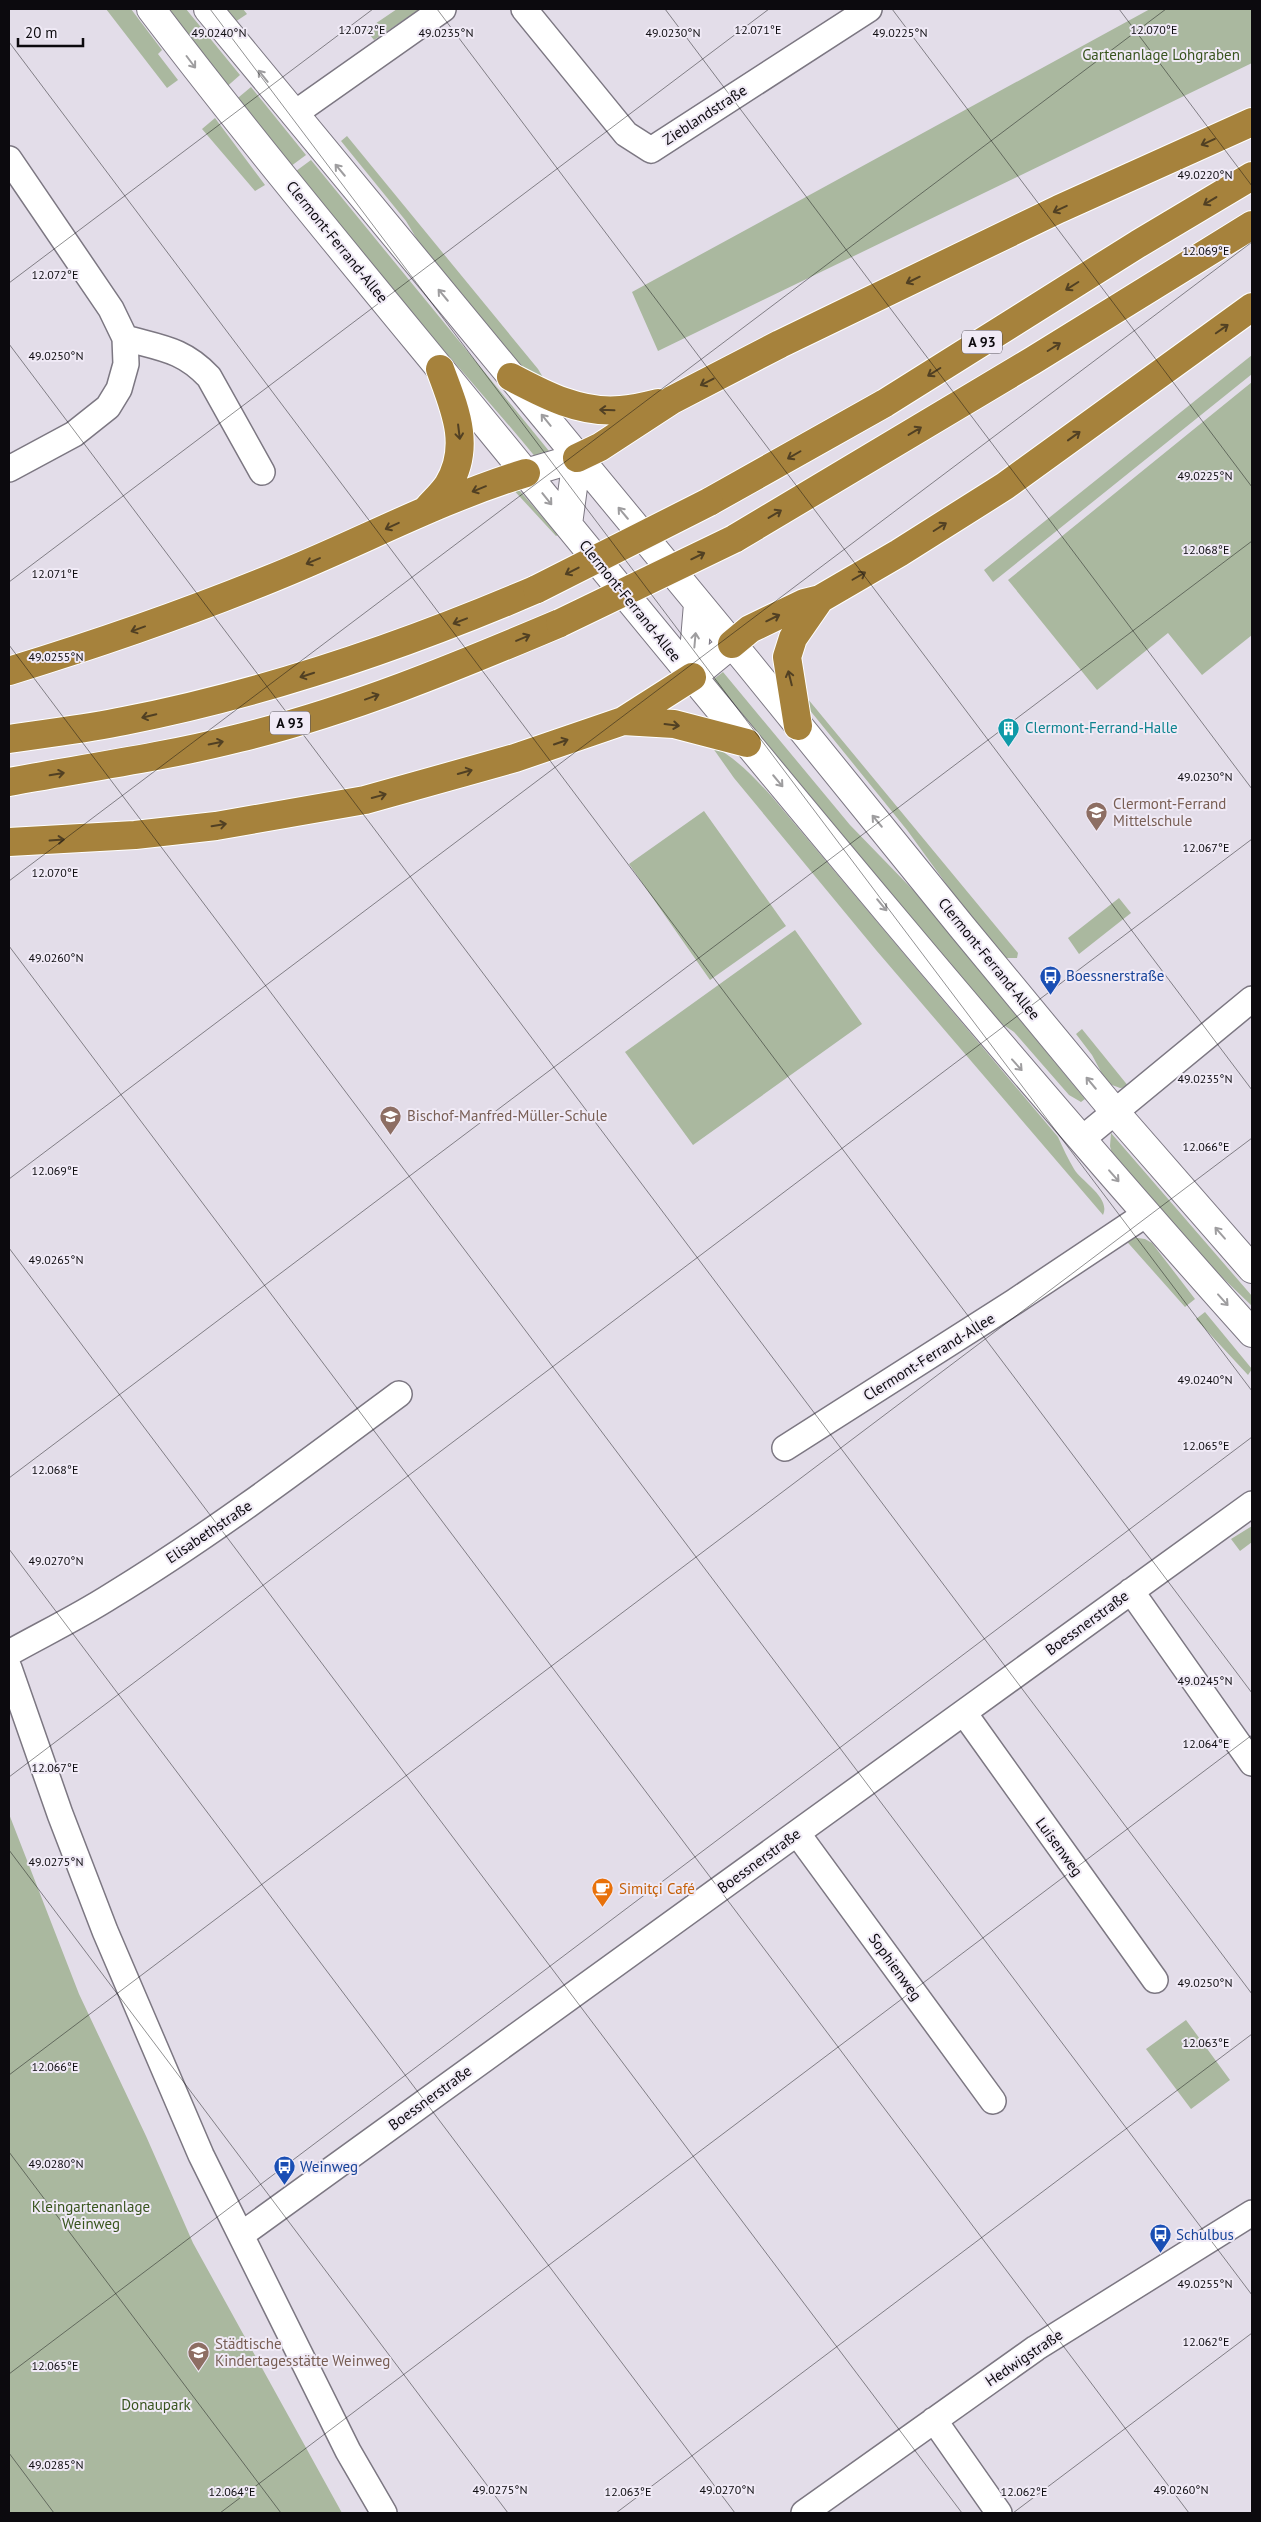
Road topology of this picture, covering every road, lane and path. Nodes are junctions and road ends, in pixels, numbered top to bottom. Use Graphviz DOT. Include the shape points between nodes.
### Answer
graph roads {
  1 [pos="151,9"];
  2 [pos="208,9"];
  3 [pos="443,9"];
  4 [pos="524,9"];
  5 [pos="869,9"];
  6 [pos="294,114"];
  7 [pos="1252,122"];
  8 [pos="9,159"];
  9 [pos="1252,176"];
  10 [pos="1252,225"];
  11 [pos="1252,307"];
  12 [pos="124,338"];
  13 [pos="440,369"];
  14 [pos="511,377"];
  15 [pos="672,400"];
  16 [pos="577,458"];
  17 [pos="9,469"];
  18 [pos="262,472"];
  19 [pos="526,473"];
  20 [pos="426,510"];
  21 [pos="568,524"];
  22 [pos="820,599"];
  23 [pos="698,604"];
  24 [pos="732,644"];
  25 [pos="9,671"];
  26 [pos="692,677"];
  27 [pos="623,721"];
  28 [pos="798,726"];
  29 [pos="9,739"];
  30 [pos="747,743"];
  31 [pos="9,782"];
  32 [pos="9,842"];
  33 [pos="1252,1000"];
  34 [pos="1115,1112"];
  35 [pos="1082,1139"];
  36 [pos="1146,1214"];
  37 [pos="1252,1269"];
  38 [pos="1252,1333"];
  39 [pos="400,1394"];
  40 [pos="785,1448"];
  41 [pos="1252,1504"];
  42 [pos="1131,1591"];
  43 [pos="9,1653"];
  44 [pos="9,1668"];
  45 [pos="964,1713"];
  46 [pos="1252,1763"];
  47 [pos="797,1833"];
  48 [pos="1155,1980"];
  49 [pos="993,2101"];
  50 [pos="1252,2213"];
  51 [pos="241,2235"];
  52 [pos="934,2420"];
  53 [pos="384,2513"];
  54 [pos="804,2513"];
  55 [pos="999,2513"];
  1 -- 13 [label="street, Clermont-Ferrand-Allee, one-way"];
  6 -- 2 [label="street, Clermont-Ferrand-Allee, one-way"];
  3 -- 6 [label="street"];
  4 -- 5 [label="street, Zieblandstraße" via="626,134 651,150"];
  14 -- 6 [label="street, Clermont-Ferrand-Allee, one-way"];
  7 -- 15 [label="highway, one-way" via="1050,214 780,344"];
  8 -- 12 [label="street" via="111,309"];
  9 -- 29 [label="highway, A 93, one-way, bridge" via="885,403 709,502 537,589 460,622 303,676 124,722"];
  31 -- 10 [label="highway, A 93, one-way, bridge" via="145,759 240,738 350,704 468,662 560,623 734,539"];
  22 -- 11 [label="highway, one-way" via="1005,486"];
  12 -- 17 [label="street" via="126,364 119,389 108,407 74,434"];
  12 -- 18 [label="street" via="178,352 197,365 209,377"];
  13 -- 19 [label="street, Clermont-Ferrand-Allee"];
  13 -- 20 [label="highway, one-way" via="456,413 460,446 448,486"];
  15 -- 14 [label="highway, one-way" via="621,410 598,410 568,403"];
  16 -- 14 [label="street, Clermont-Ferrand-Allee, one-way"];
  15 -- 16 [label="highway" via="600,447"];
  16 -- 19 [label="street"];
  16 -- 21 [label="street"];
  23 -- 16 [label="street, Clermont-Ferrand-Allee, one-way"];
  19 -- 20 [label="highway, one-way"];
  19 -- 21 [label="street, Clermont-Ferrand-Allee, one-way"];
  20 -- 25 [label="highway, one-way" via="270,579 93,645"];
  21 -- 26 [label="street, Clermont-Ferrand-Allee"];
  24 -- 22 [label="highway, one-way" via="750,629 804,603"];
  28 -- 22 [label="highway, one-way" via="788,657 793,638"];
  23 -- 24 [label="street, Clermont-Ferrand-Allee"];
  26 -- 23 [label="street, Clermont-Ferrand-Allee, one-way"];
  24 -- 26 [label="street, Clermont-Ferrand-Allee"];
  24 -- 28 [label="street, Clermont-Ferrand-Allee"];
  26 -- 27 [label="highway"];
  26 -- 30 [label="street, Clermont-Ferrand-Allee"];
  27 -- 30 [label="highway, one-way" via="674,724"];
  32 -- 27 [label="highway, one-way" via="135,835 216,826 365,800 515,758"];
  34 -- 28 [label="street, Clermont-Ferrand-Allee, one-way"];
  30 -- 35 [label="street, Clermont-Ferrand-Allee, one-way" via="984,1029"];
  33 -- 34 [label="street"];
  34 -- 35 [label="street"];
  37 -- 34 [label="street, Clermont-Ferrand-Allee, one-way"];
  35 -- 36 [label="street, Clermont-Ferrand-Allee, one-way"];
  36 -- 38 [label="street, Clermont-Ferrand-Allee, one-way"];
  36 -- 40 [label="street, Clermont-Ferrand-Allee"];
  39 -- 43 [label="street, Elisabethstraße" via="171,1557 110,1597"];
  41 -- 42 [label="street, Boessnerstraße"];
  42 -- 45 [label="street, Boessnerstraße"];
  42 -- 46 [label="street"];
  44 -- 51 [label="street" via="105,1931 201,2156"];
  45 -- 47 [label="street, Boessnerstraße"];
  45 -- 48 [label="street, Luisenweg"];
  47 -- 49 [label="street, Sophienweg"];
  47 -- 51 [label="street, Boessnerstraße"];
  50 -- 52 [label="street, Hedwigstraße" via="1036,2348"];
  51 -- 53 [label="street" via="348,2450"];
  52 -- 54 [label="street, Hedwigstraße"];
  52 -- 55 [label="street"];
}
